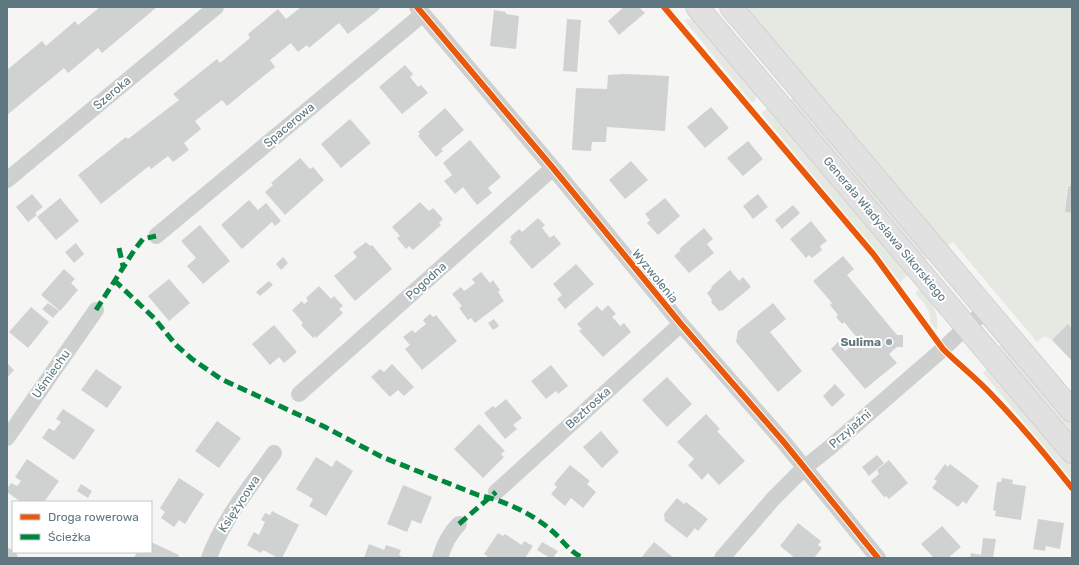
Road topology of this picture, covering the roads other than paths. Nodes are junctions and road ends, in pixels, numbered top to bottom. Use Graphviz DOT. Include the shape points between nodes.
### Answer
graph roads {
  1 [pos="216,7"];
  2 [pos="697,7"];
  3 [pos="732,7"];
  4 [pos="420,11"];
  5 [pos="553,168"];
  6 [pos="7,180"];
  7 [pos="156,236"];
  8 [pos="96,310"];
  9 [pos="987,310"];
  10 [pos="681,324"];
  11 [pos="966,327"];
  12 [pos="299,394"];
  13 [pos="1072,411"];
  14 [pos="7,438"];
  15 [pos="1072,452"];
  16 [pos="274,453"];
  17 [pos="804,468"];
  18 [pos="496,492"];
  19 [pos="459,524"];
  20 [pos="7,556"];
  21 [pos="10,558"];
  22 [pos="209,558"];
  23 [pos="440,558"];
  24 [pos="722,558"];
  25 [pos="878,558"];
  1 -- 6 [label="street, Szeroka"];
  2 -- 11 [label="main road, Generała Władysława Sikorskiego"];
  3 -- 9 [label="main road"];
  4 -- 5 [label="street, Wyzwolenia"];
  4 -- 7 [label="street, Spacerowa"];
  5 -- 10 [label="street, Wyzwolenia"];
  5 -- 12 [label="street, Pogodna"];
  8 -- 14 [label="street, Uśmiechu"];
  9 -- 11 [label="street, Przyjaźni"];
  9 -- 13 [label="main road"];
  10 -- 17 [label="street, Wyzwolenia"];
  10 -- 18 [label="street, Beztroska"];
  11 -- 15 [label="main road, Generała Władysława Sikorskiego"];
  11 -- 17 [label="street, Przyjaźni"];
  16 -- 22 [label="street, Księżycowa" via="229,518"];
  17 -- 24 [label="street, Przyjaźni" via="773,499"];
  17 -- 25 [label="street, Wyzwolenia"];
  19 -- 23 [label="street" via="445,542"];
  20 -- 21 [label="street"];
}
